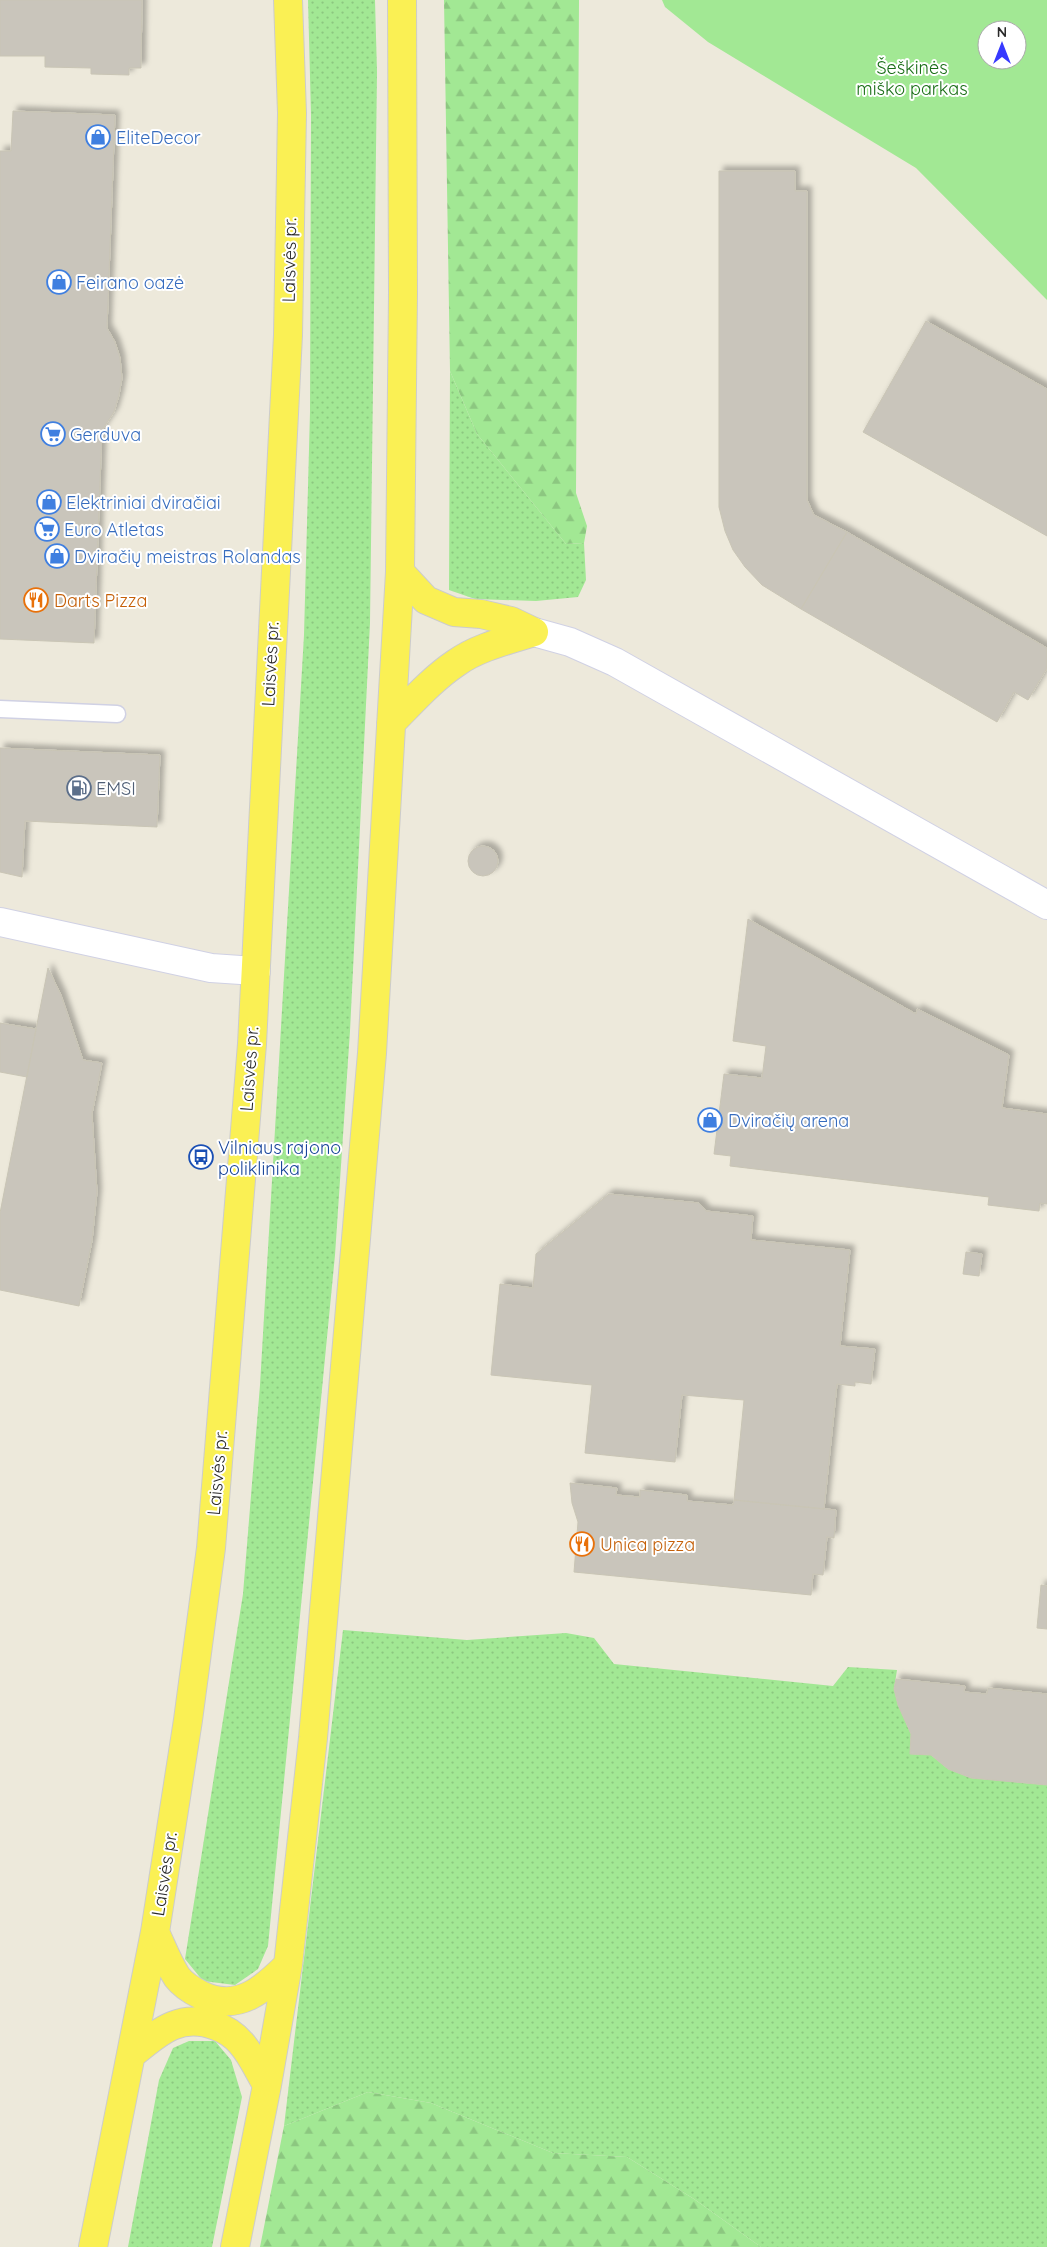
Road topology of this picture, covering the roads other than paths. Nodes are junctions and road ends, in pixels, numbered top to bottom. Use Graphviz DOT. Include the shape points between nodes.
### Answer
graph roads {
  1 [pos="288,0"];
  2 [pos="402,0"];
  3 [pos="400,572"];
  4 [pos="534,632"];
  5 [pos="0,709"];
  6 [pos="116,714"];
  7 [pos="391,723"];
  8 [pos="1047,905"];
  9 [pos="0,922"];
  10 [pos="256,971"];
  11 [pos="155,1932"];
  12 [pos="288,1965"];
  13 [pos="131,2055"];
  14 [pos="268,2086"];
  15 [pos="93,2247"];
  16 [pos="235,2247"];
  1 -- 10 [label="main road, Laisvės pr." via="292,113 288,335"];
  2 -- 3 [label="main road"];
  3 -- 4 [label="main road" via="426,600 454,612 511,621"];
  3 -- 7 [label="main road"];
  4 -- 7 [label="main road" via="457,662 432,681"];
  4 -- 8 [label="street" via="585,648 623,666"];
  5 -- 6 [label="lane"];
  7 -- 12 [label="main road" via="372,1053 313,1738"];
  9 -- 10 [label="street" via="211,968"];
  10 -- 11 [label="main road, Laisvės pr." via="211,1548"];
  11 -- 12 [label="main road" via="178,1978 212,2000 232,2001 253,1995"];
  11 -- 13 [label="main road, Laisvės pr."];
  12 -- 14 [label="main road"];
  13 -- 14 [label="main road" via="170,2026 185,2021 206,2022 223,2028 241,2042"];
  13 -- 15 [label="main road, Laisvės pr."];
  14 -- 16 [label="main road"];
}
